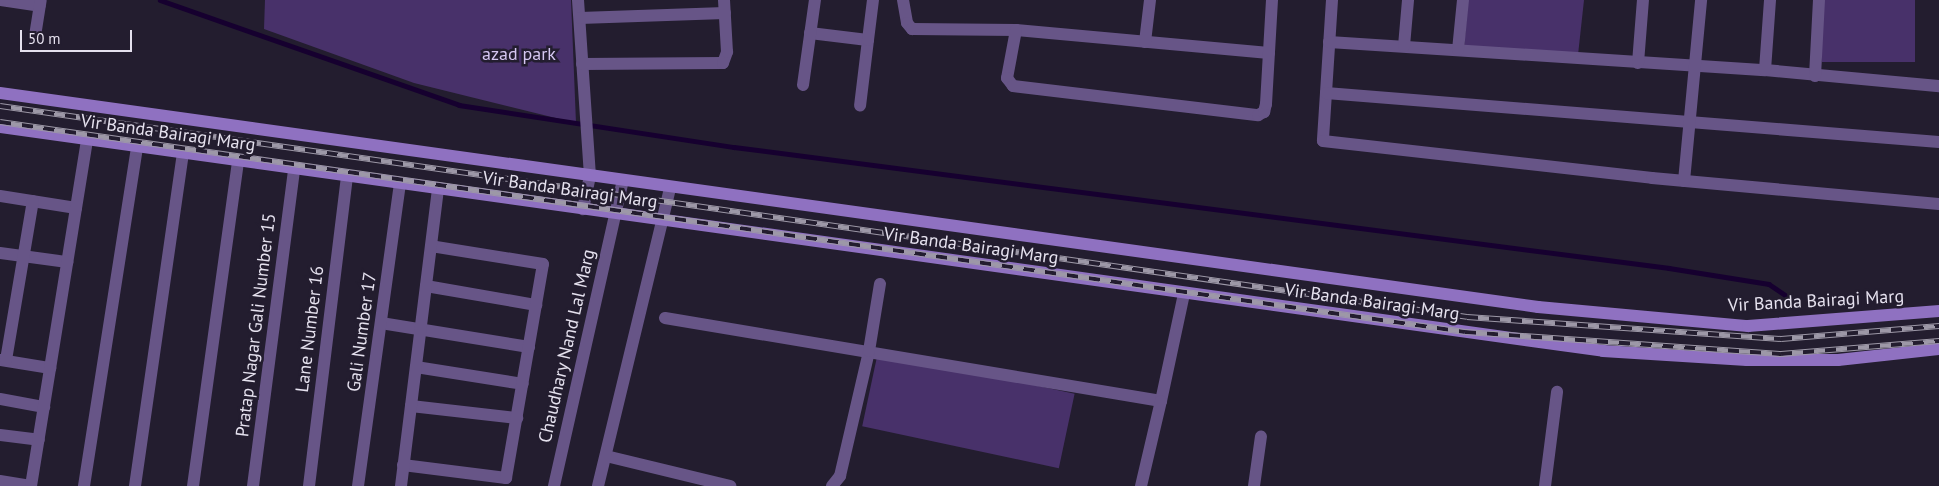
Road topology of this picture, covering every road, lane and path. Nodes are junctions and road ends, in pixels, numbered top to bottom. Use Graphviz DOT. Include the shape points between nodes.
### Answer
graph roads {
  1 [pos="0,0"];
  2 [pos="578,0"];
  3 [pos="815,0"];
  4 [pos="873,0"];
  5 [pos="903,0"];
  6 [pos="1150,0"];
  7 [pos="1272,0"];
  8 [pos="1332,0"];
  9 [pos="1408,0"];
  10 [pos="1463,0"];
  11 [pos="1643,0"];
  12 [pos="1701,0"];
  13 [pos="1770,0"];
  14 [pos="1820,0"];
  15 [pos="40,3"];
  16 [pos="724,6"];
  17 [pos="580,18"];
  18 [pos="1016,30"];
  19 [pos="810,33"];
  20 [pos="35,36"];
  21 [pos="868,40"];
  22 [pos="1145,42"];
  23 [pos="1329,42"];
  24 [pos="1404,46"];
  25 [pos="1458,50"];
  26 [pos="1269,53"];
  27 [pos="1638,63"];
  28 [pos="582,64"];
  29 [pos="1696,67"];
  30 [pos="1765,70"];
  31 [pos="1815,76"];
  32 [pos="803,84"];
  33 [pos="1939,86"];
  34 [pos="0,93"];
  35 [pos="1326,93"];
  36 [pos="860,106"];
  37 [pos="1690,122"];
  38 [pos="0,127"];
  39 [pos="87,140"];
  40 [pos="1939,142"];
  41 [pos="137,147"];
  42 [pos="184,153"];
  43 [pos="238,161"];
  44 [pos="294,169"];
  45 [pos="346,176"];
  46 [pos="590,176"];
  47 [pos="623,181"];
  48 [pos="1684,181"];
  49 [pos="400,184"];
  50 [pos="670,188"];
  51 [pos="438,189"];
  52 [pos="0,196"];
  53 [pos="33,201"];
  54 [pos="1939,204"];
  55 [pos="76,208"];
  56 [pos="582,209"];
  57 [pos="615,214"];
  58 [pos="663,221"];
  59 [pos="431,246"];
  60 [pos="0,253"];
  61 [pos="23,256"];
  62 [pos="68,262"];
  63 [pos="880,284"];
  64 [pos="426,286"];
  65 [pos="1184,294"];
  66 [pos="536,305"];
  67 [pos="1939,311"];
  68 [pos="665,318"];
  69 [pos="381,323"];
  70 [pos="420,329"];
  71 [pos="529,347"];
  72 [pos="1939,349"];
  73 [pos="869,351"];
  74 [pos="3,360"];
  75 [pos="416,367"];
  76 [pos="50,368"];
  77 [pos="523,384"];
  78 [pos="1557,392"];
  79 [pos="0,399"];
  80 [pos="1160,401"];
  81 [pos="411,406"];
  82 [pos="44,407"];
  83 [pos="517,418"];
  84 [pos="0,435"];
  85 [pos="1261,436"];
  86 [pos="39,440"];
  87 [pos="606,456"];
  88 [pos="403,465"];
  89 [pos="5,483"];
  90 [pos="31,486"];
  91 [pos="84,486"];
  92 [pos="135,486"];
  93 [pos="193,486"];
  94 [pos="253,486"];
  95 [pos="309,486"];
  96 [pos="358,486"];
  97 [pos="401,486"];
  98 [pos="554,486"];
  99 [pos="598,486"];
  100 [pos="730,486"];
  101 [pos="832,486"];
  102 [pos="1141,486"];
  103 [pos="1254,486"];
  104 [pos="1545,486"];
  1 -- 15 [label="street"];
  2 -- 17 [label="street"];
  3 -- 19 [label="street"];
  4 -- 21 [label="street"];
  5 -- 18 [label="street" via="912,29"];
  6 -- 22 [label="street"];
  7 -- 26 [label="street"];
  8 -- 23 [label="street"];
  9 -- 24 [label="street"];
  10 -- 25 [label="street"];
  11 -- 27 [label="street"];
  12 -- 29 [label="street"];
  13 -- 30 [label="street"];
  14 -- 31 [label="street"];
  15 -- 20 [label="street"];
  16 -- 17 [label="street"];
  16 -- 28 [label="street" via="727,52 723,63"];
  17 -- 28 [label="street"];
  18 -- 22 [label="street"];
  18 -- 26 [label="street" via="1007,78 1013,86 1248,114 1264,112"];
  19 -- 21 [label="street"];
  19 -- 32 [label="street"];
  21 -- 36 [label="street"];
  22 -- 26 [label="street"];
  23 -- 24 [label="street"];
  23 -- 35 [label="street"];
  24 -- 25 [label="street"];
  25 -- 27 [label="street"];
  27 -- 29 [label="street"];
  28 -- 46 [label="street"];
  29 -- 30 [label="street"];
  29 -- 37 [label="street"];
  30 -- 31 [label="street"];
  31 -- 33 [label="street"];
  34 -- 46 [label="main road, Vir Banda Bairagi Marg"];
  35 -- 37 [label="street"];
  35 -- 48 [label="street" via="1323,142"];
  37 -- 40 [label="street"];
  37 -- 48 [label="street"];
  38 -- 39 [label="main road, Vir Banda Bairagi Marg"];
  39 -- 41 [label="main road, Vir Banda Bairagi Marg"];
  39 -- 55 [label="street"];
  41 -- 42 [label="main road, Vir Banda Bairagi Marg"];
  41 -- 91 [label="street"];
  42 -- 43 [label="main road, Vir Banda Bairagi Marg"];
  42 -- 92 [label="street"];
  43 -- 44 [label="main road, Vir Banda Bairagi Marg"];
  43 -- 93 [label="street"];
  44 -- 45 [label="main road, Vir Banda Bairagi Marg"];
  44 -- 94 [label="street, Pratap Nagar Gali Number 15"];
  45 -- 49 [label="main road, Vir Banda Bairagi Marg"];
  45 -- 95 [label="street, Lane Number 16"];
  46 -- 47 [label="main road, Vir Banda Bairagi Marg"];
  46 -- 56 [label="street"];
  47 -- 50 [label="main road, Vir Banda Bairagi Marg"];
  47 -- 57 [label="street, Chaudhary Nand Lal Marg"];
  48 -- 54 [label="street"];
  49 -- 51 [label="main road, Vir Banda Bairagi Marg"];
  49 -- 69 [label="street, Gali Number 17"];
  50 -- 58 [label="street"];
  50 -- 67 [label="main road, Vir Banda Bairagi Marg" via="1374,286 1661,319 1748,326"];
  51 -- 56 [label="main road, Vir Banda Bairagi Marg"];
  51 -- 59 [label="street"];
  52 -- 53 [label="street"];
  53 -- 55 [label="street"];
  53 -- 61 [label="street"];
  55 -- 62 [label="street"];
  56 -- 57 [label="main road, Vir Banda Bairagi Marg"];
  57 -- 58 [label="main road, Vir Banda Bairagi Marg"];
  57 -- 98 [label="street, Chaudhary Nand Lal Marg"];
  58 -- 65 [label="main road, Vir Banda Bairagi Marg"];
  58 -- 87 [label="street"];
  59 -- 64 [label="street"];
  59 -- 66 [label="street" via="543,264"];
  60 -- 61 [label="street"];
  61 -- 62 [label="street"];
  61 -- 74 [label="street"];
  62 -- 76 [label="street"];
  63 -- 73 [label="street"];
  64 -- 66 [label="street"];
  64 -- 70 [label="street"];
  65 -- 72 [label="main road, Vir Banda Bairagi Marg" via="1603,351 1747,360 1838,360"];
  65 -- 80 [label="street"];
  66 -- 71 [label="street"];
  68 -- 73 [label="street"];
  69 -- 70 [label="street"];
  69 -- 96 [label="street, Gali Number 17"];
  70 -- 71 [label="street"];
  70 -- 75 [label="street"];
  71 -- 77 [label="street"];
  73 -- 80 [label="street"];
  73 -- 101 [label="street" via="840,476"];
  74 -- 76 [label="street"];
  75 -- 77 [label="street"];
  75 -- 81 [label="street"];
  76 -- 82 [label="street"];
  77 -- 83 [label="street"];
  78 -- 104 [label="street"];
  79 -- 82 [label="street"];
  80 -- 102 [label="street"];
  81 -- 83 [label="street"];
  81 -- 88 [label="street"];
  82 -- 86 [label="street"];
  83 -- 88 [label="street" via="506,478"];
  84 -- 86 [label="street"];
  85 -- 103 [label="street"];
  86 -- 90 [label="street"];
  87 -- 99 [label="street"];
  87 -- 100 [label="street"];
  88 -- 97 [label="street"];
  89 -- 90 [label="street"];
}
